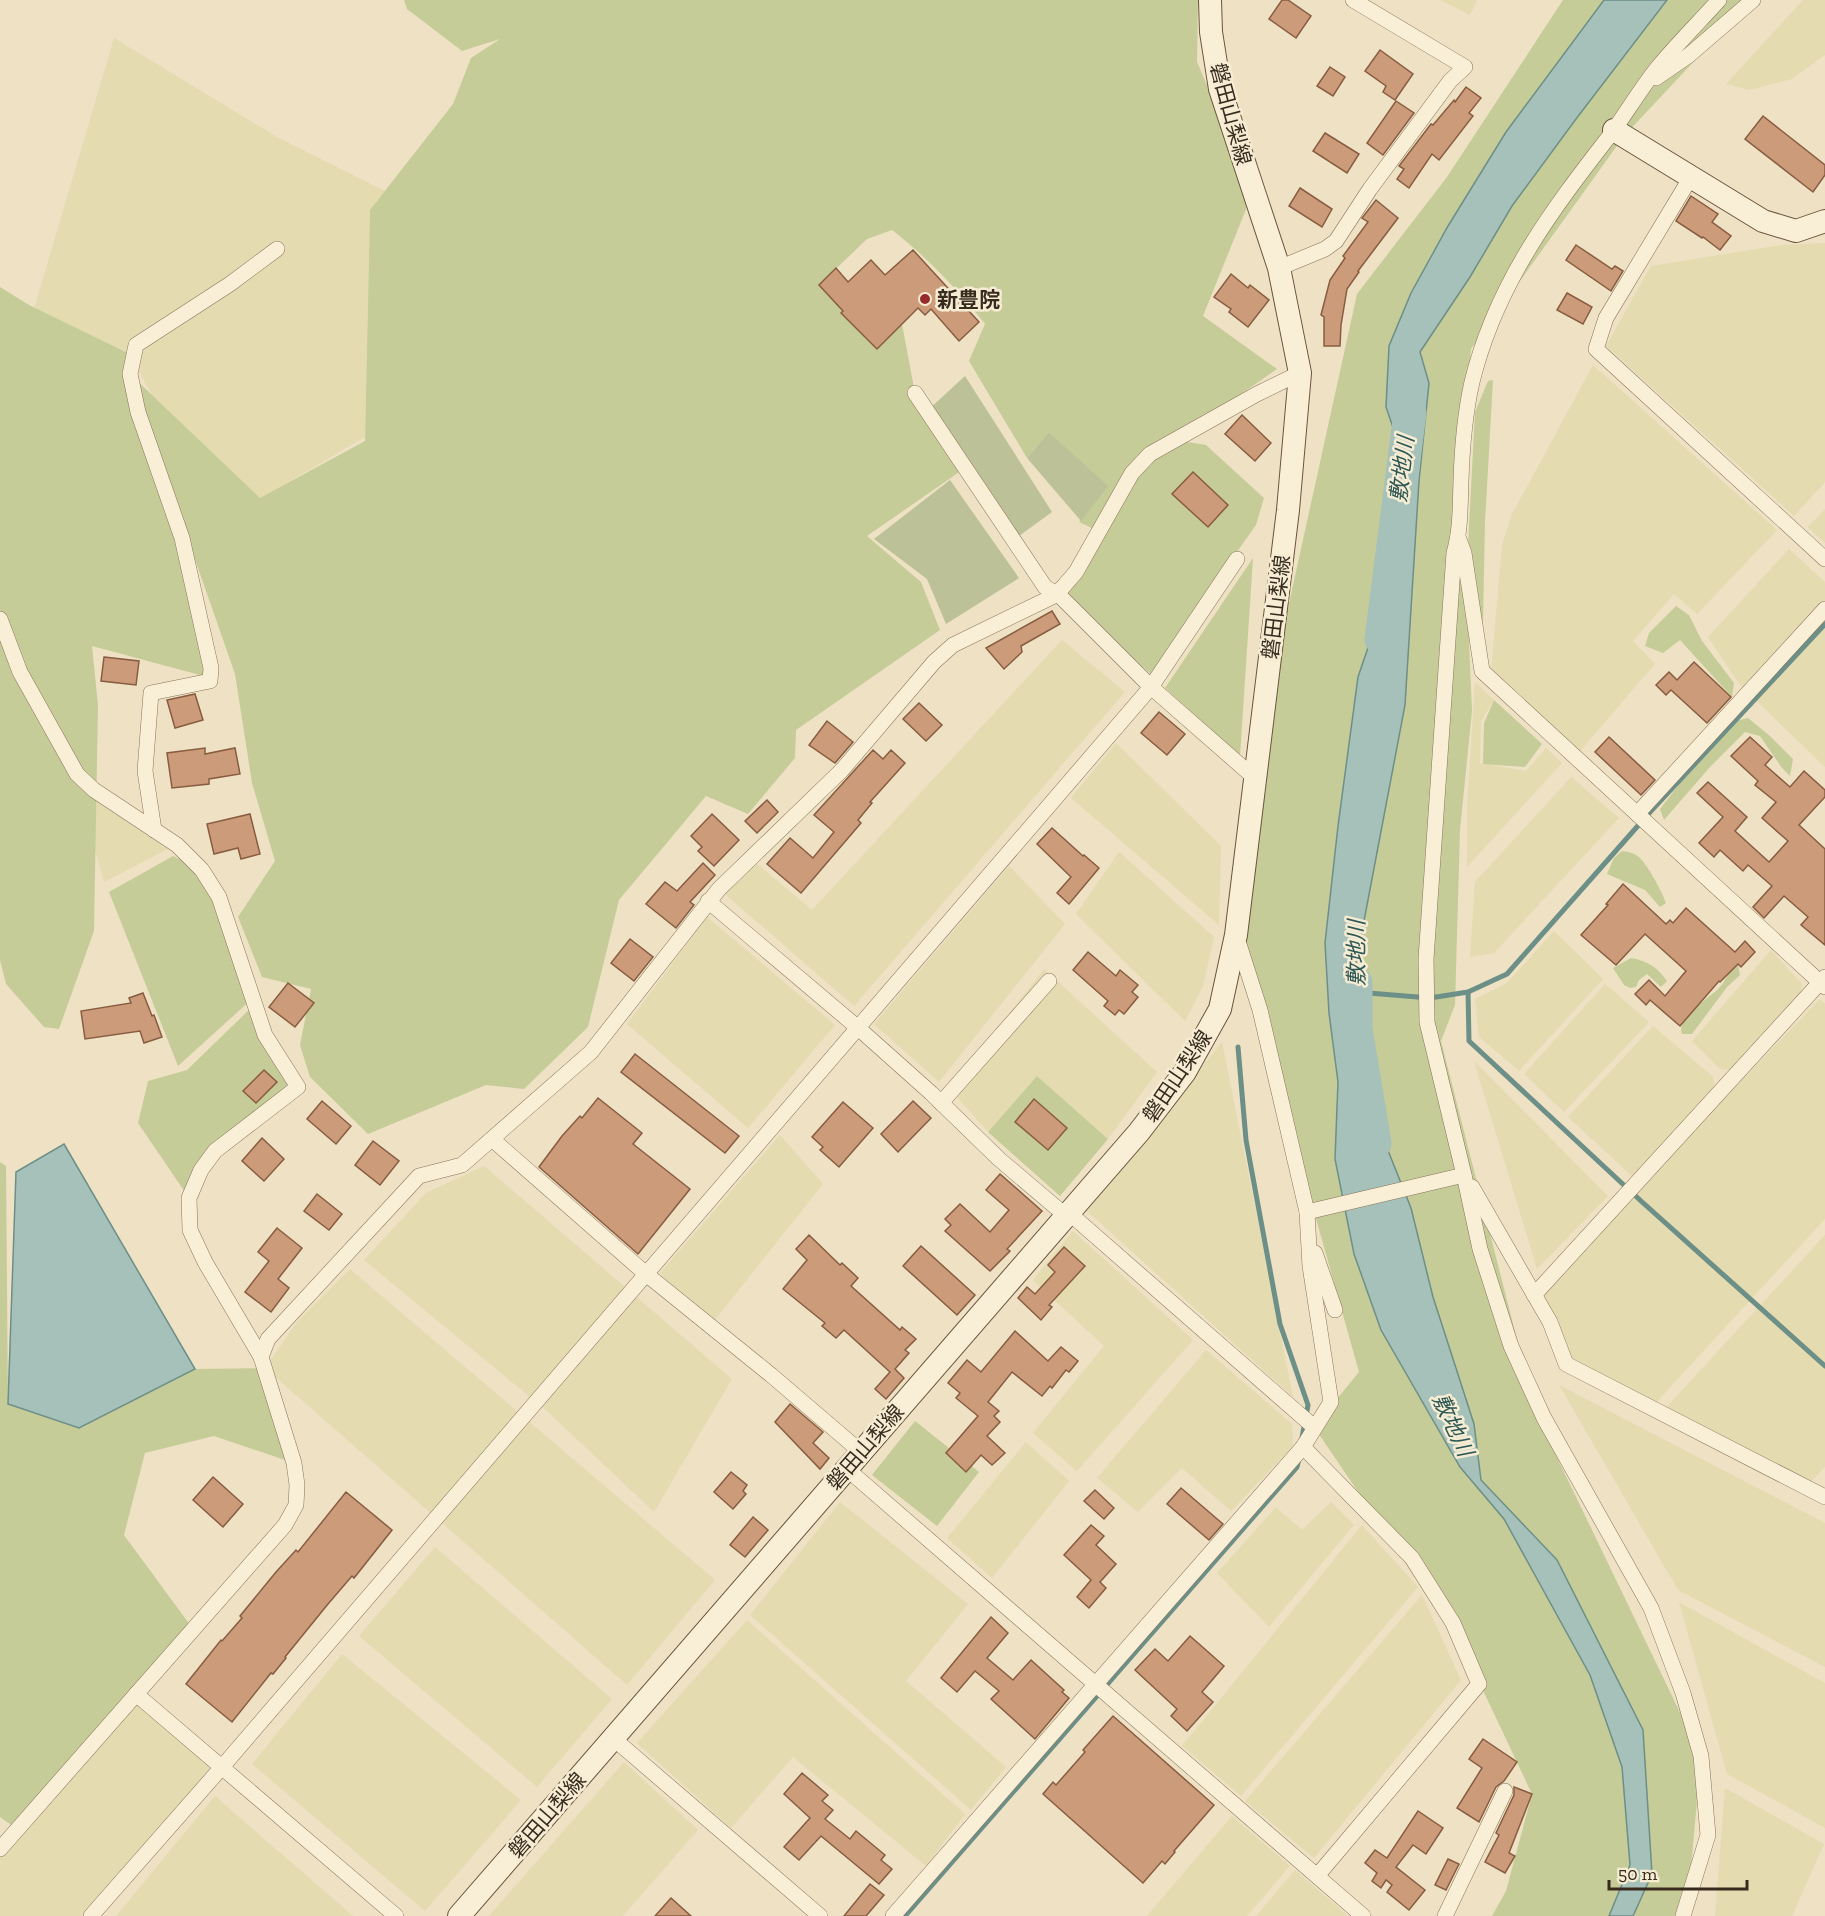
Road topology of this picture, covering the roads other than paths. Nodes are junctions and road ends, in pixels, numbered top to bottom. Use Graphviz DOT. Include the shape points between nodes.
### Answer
graph roads {
  1 [pos="1210,0"];
  2 [pos="1353,0"];
  3 [pos="1719,0"];
  4 [pos="1753,0"];
  5 [pos="1644,87"];
  6 [pos="1614,130"];
  7 [pos="1691,177"];
  8 [pos="1825,221"];
  9 [pos="277,249"];
  10 [pos="1279,268"];
  11 [pos="1300,373"];
  12 [pos="915,393"];
  13 [pos="1458,537"];
  14 [pos="1237,559"];
  15 [pos="1825,559"];
  16 [pos="1056,594"];
  17 [pos="1825,609"];
  18 [pos="0,620"];
  19 [pos="1151,687"];
  20 [pos="1256,779"];
  21 [pos="1637,814"];
  22 [pos="154,830"];
  23 [pos="708,901"];
  24 [pos="1236,935"];
  25 [pos="1049,981"];
  26 [pos="1823,982"];
  27 [pos="857,1027"];
  28 [pos="941,1103"];
  29 [pos="492,1139"];
  30 [pos="1457,1176"];
  31 [pos="1313,1211"];
  32 [pos="1067,1214"];
  33 [pos="1308,1233"];
  34 [pos="646,1274"];
  35 [pos="1534,1295"];
  36 [pos="1335,1310"];
  37 [pos="261,1357"];
  38 [pos="1314,1427"];
  39 [pos="1303,1447"];
  40 [pos="854,1461"];
  41 [pos="1825,1497"];
  42 [pos="1095,1684"];
  43 [pos="136,1694"];
  44 [pos="614,1739"];
  45 [pos="222,1767"];
  46 [pos="1504,1791"];
  47 [pos="0,1849"];
  48 [pos="1317,1876"];
  49 [pos="91,1916"];
  50 [pos="396,1916"];
  51 [pos="459,1916"];
  52 [pos="820,1916"];
  53 [pos="893,1916"];
  54 [pos="1363,1916"];
  55 [pos="1445,1916"];
  56 [pos="1683,1916"];
  1 -- 10 [label="main road, 磐田山梨線" via="1220,89"];
  2 -- 10 [label="street" via="1465,67 1450,81 1336,241"];
  3 -- 5 [label="street"];
  4 -- 5 [label="street" via="1688,56"];
  5 -- 6 [label="street"];
  6 -- 7 [label="main road"];
  6 -- 13 [label="street" via="1528,248 1483,343 1468,404"];
  7 -- 8 [label="main road" via="1763,221 1796,231"];
  7 -- 15 [label="street" via="1606,318 1596,349"];
  9 -- 22 [label="street" via="136,345 130,374 138,412 182,538 211,668 210,681 151,693 145,771"];
  10 -- 11 [label="main road, 磐田山梨線"];
  11 -- 16 [label="street" via="1150,454 1132,473 1076,572"];
  11 -- 20 [label="main road, 磐田山梨線"];
  12 -- 16 [label="street" via="1045,587"];
  13 -- 21 [label="street" via="1464,553 1482,671"];
  13 -- 30 [label="street" via="1426,959 1427,1022"];
  14 -- 19 [label="street"];
  16 -- 19 [label="street"];
  16 -- 23 [label="street" via="953,645 842,770"];
  17 -- 21 [label="street"];
  18 -- 22 [label="street" via="20,672 77,774"];
  19 -- 20 [label="street"];
  19 -- 27 [label="street"];
  20 -- 24 [label="main road, 磐田山梨線"];
  21 -- 26 [label="street"];
  22 -- 37 [label="street" via="177,845 202,870 219,897 265,1035 298,1087 215,1151 201,1170 189,1198 190,1230"];
  23 -- 27 [label="street"];
  23 -- 29 [label="street" via="591,1052"];
  24 -- 31 [label="street"];
  24 -- 32 [label="main road, 磐田山梨線" via="1220,1009 1185,1072"];
  25 -- 28 [label="street"];
  26 -- 35 [label="street"];
  27 -- 28 [label="street"];
  27 -- 34 [label="street"];
  28 -- 32 [label="street" via="999,1159"];
  29 -- 34 [label="street"];
  29 -- 37 [label="street" via="462,1165 419,1176 268,1339"];
  30 -- 31 [label="street"];
  30 -- 35 [label="street"];
  30 -- 56 [label="street" via="1511,1346 1544,1418 1651,1608 1686,1703 1701,1756 1708,1835"];
  31 -- 33 [label="street"];
  32 -- 38 [label="street"];
  32 -- 40 [label="main road, 磐田山梨線"];
  33 -- 36 [label="street"];
  33 -- 38 [label="street" via="1331,1402"];
  34 -- 40 [label="street" via="771,1375"];
  34 -- 45 [label="street"];
  35 -- 41 [label="street" via="1550,1322 1566,1364"];
  37 -- 43 [label="street" via="294,1463 296,1505 285,1525"];
  38 -- 39 [label="street"];
  39 -- 42 [label="street"];
  39 -- 48 [label="street" via="1412,1558 1453,1623 1479,1684"];
  40 -- 42 [label="street"];
  40 -- 44 [label="main road, 磐田山梨線"];
  42 -- 48 [label="street"];
  42 -- 53 [label="street"];
  43 -- 45 [label="street"];
  43 -- 47 [label="street"];
  44 -- 51 [label="main road, 磐田山梨線"];
  44 -- 52 [label="street"];
  45 -- 49 [label="street"];
  45 -- 50 [label="street"];
  46 -- 55 [label="street"];
  48 -- 54 [label="street"];
}
